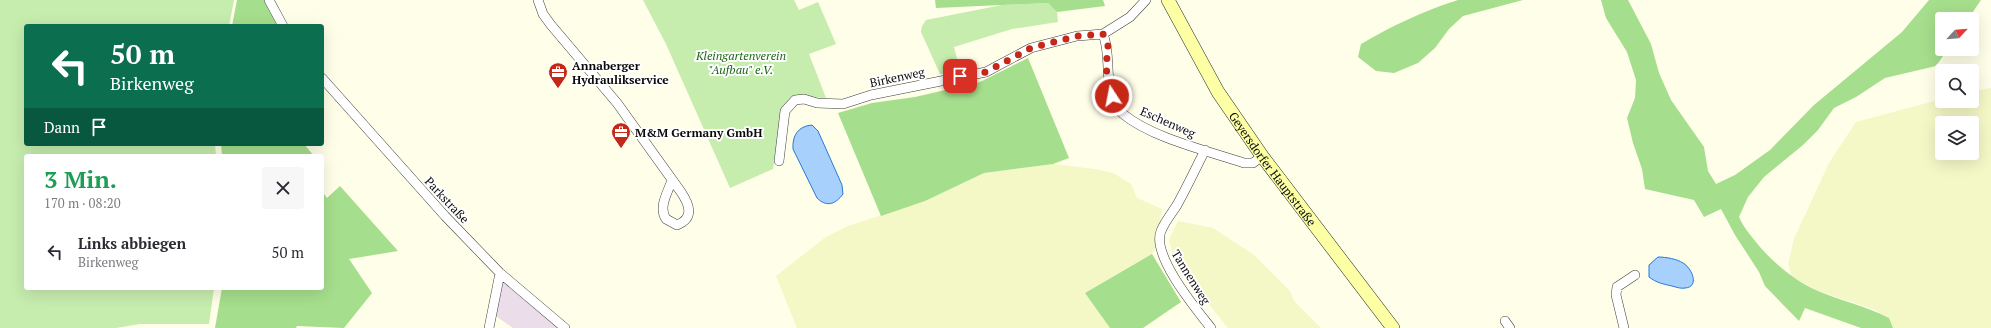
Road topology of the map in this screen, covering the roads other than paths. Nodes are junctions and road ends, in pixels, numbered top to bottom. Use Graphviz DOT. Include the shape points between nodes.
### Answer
graph roads {
  1 [pos="269,0"];
  2 [pos="538,0"];
  3 [pos="1146,0"];
  4 [pos="1168,0"];
  5 [pos="282,24"];
  6 [pos="1103,34"];
  7 [pos="324,80"];
  8 [pos="1205,150"];
  9 [pos="1262,156"];
  10 [pos="779,161"];
  11 [pos="672,180"];
  12 [pos="500,273"];
  13 [pos="1635,276"];
  14 [pos="489,328"];
  15 [pos="565,328"];
  16 [pos="1211,328"];
  17 [pos="1392,328"];
  18 [pos="1624,328"];
  1 -- 5 [label="street"];
  2 -- 11 [label="street" via="551,25 617,103"];
  3 -- 6 [label="street, Birkenweg" via="1130,17"];
  4 -- 9 [label="main road, Geyersdorfer Hauptstraße" via="1218,92"];
  6 -- 8 [label="street, Eschenweg" via="1108,46 1106,68 1112,96 1122,114 1149,130"];
  6 -- 10 [label="street, Birkenweg" via="1077,36 1031,48 986,72 871,94 843,104 795,100 785,111"];
  7 -- 12 [label="street, Parkstraße" via="445,216"];
  8 -- 9 [label="street, Eschenweg" via="1244,164 1253,163"];
  8 -- 16 [label="street, Tannenweg" via="1160,232 1161,249 1166,263"];
  9 -- 17 [label="main road, Geyersdorfer Hauptstraße"];
  12 -- 14 [label="street"];
  12 -- 15 [label="street, Parkstraße"];
  13 -- 18 [label="street" via="1617,287 1616,291"];
}
